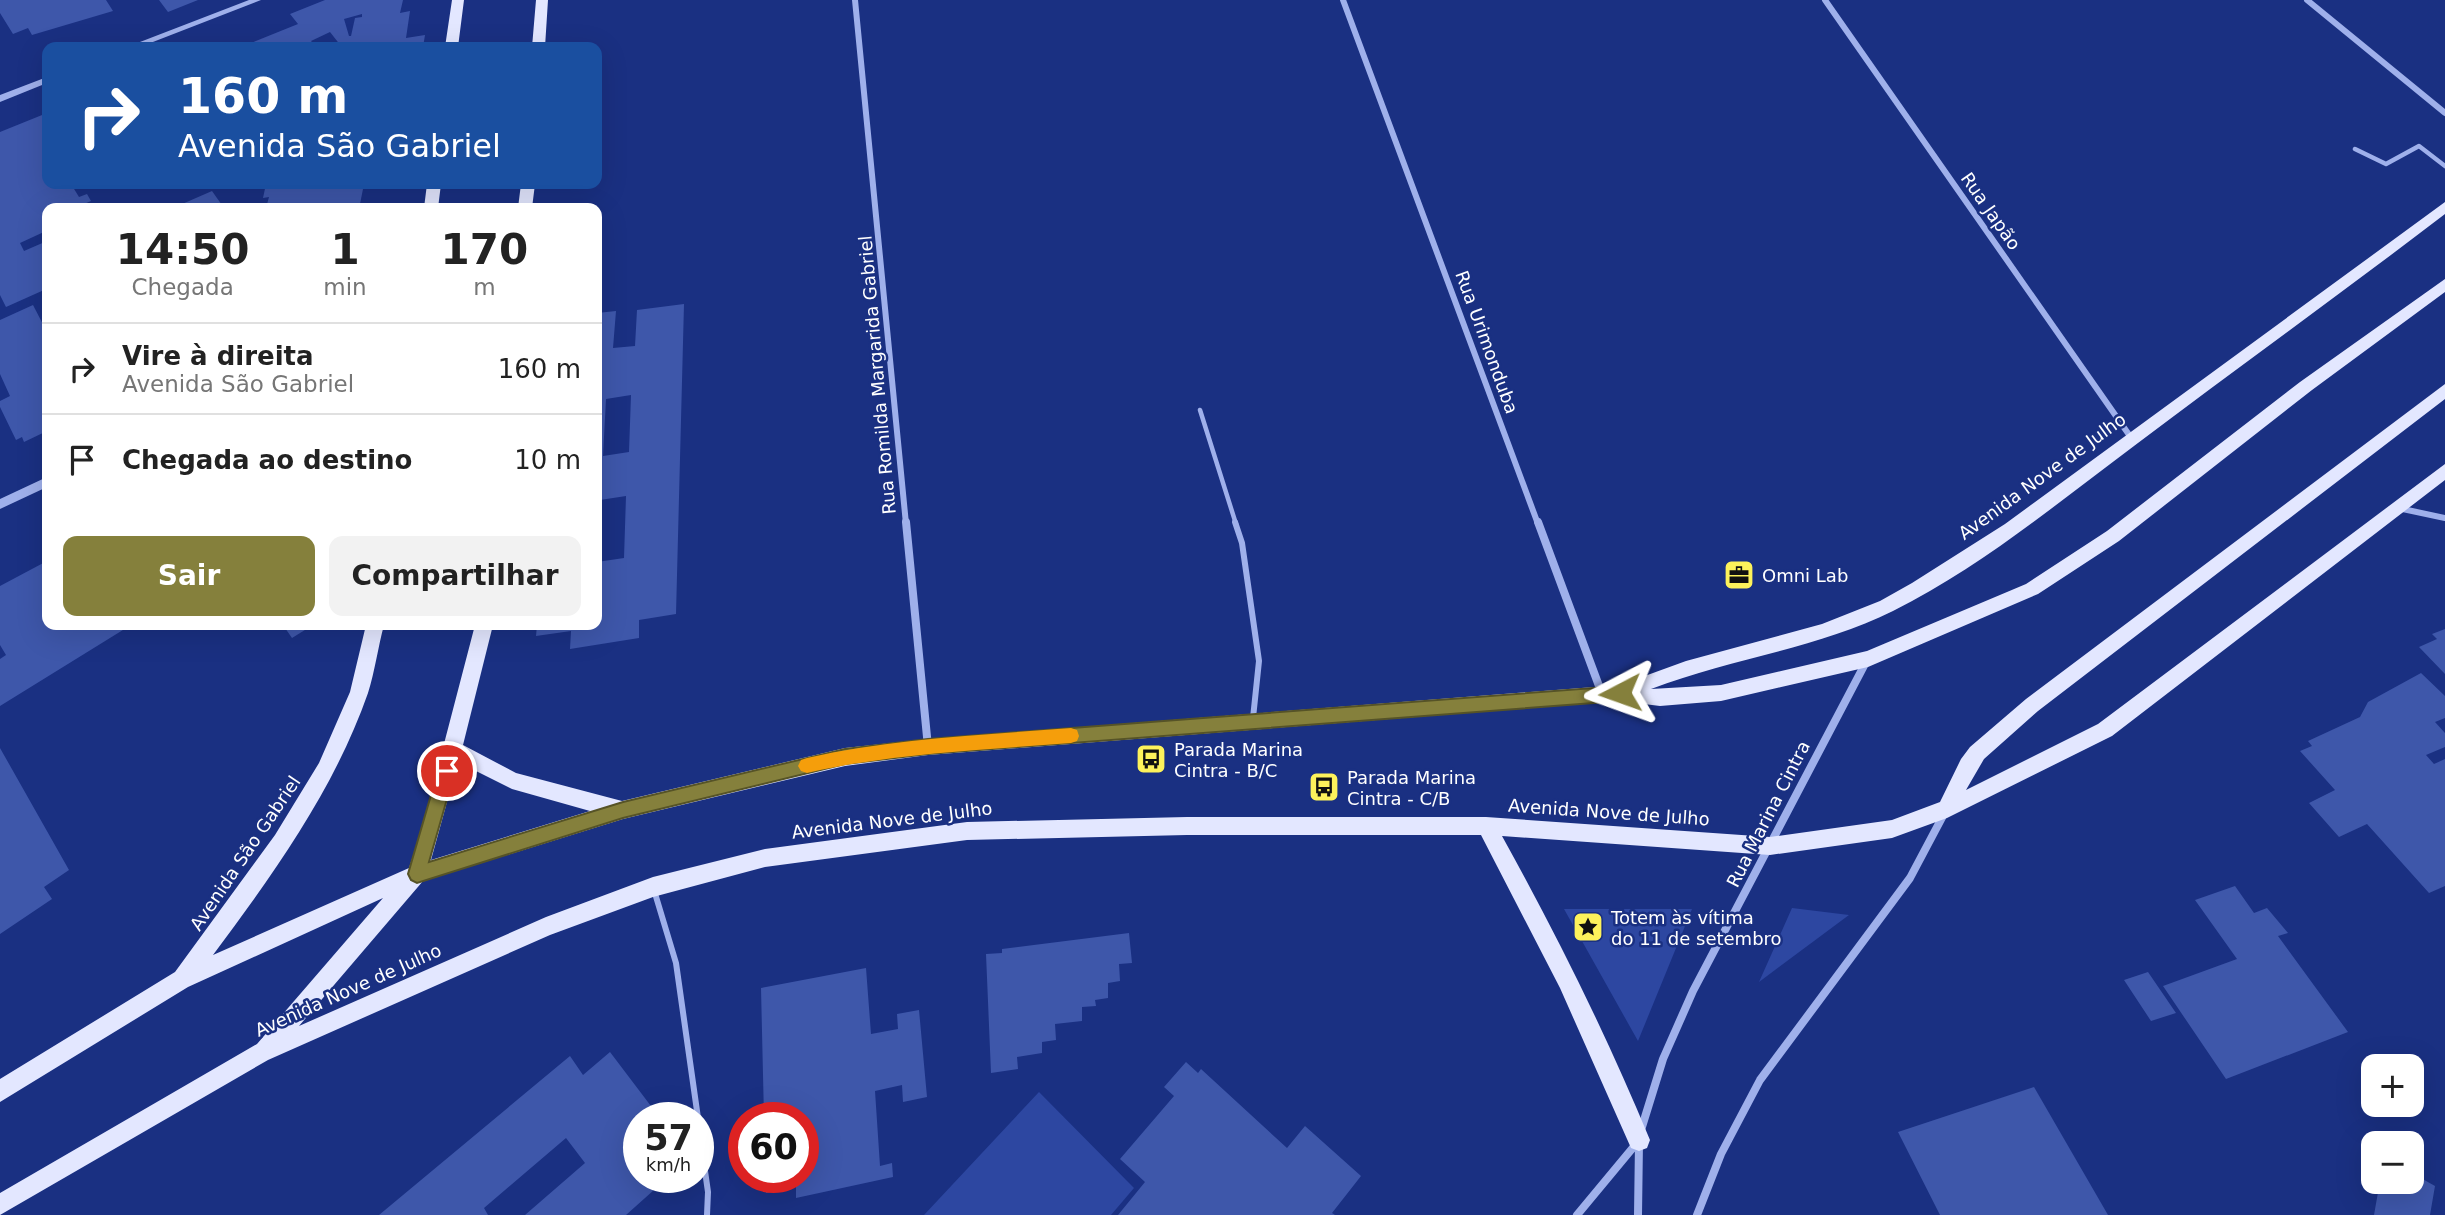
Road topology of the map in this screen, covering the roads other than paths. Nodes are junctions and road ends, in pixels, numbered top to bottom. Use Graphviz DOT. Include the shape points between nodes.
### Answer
graph roads {
  1 [pos="257,0"];
  2 [pos="458,0"];
  3 [pos="542,0"];
  4 [pos="855,0"];
  5 [pos="1343,0"];
  6 [pos="1825,0"];
  7 [pos="2307,0"];
  8 [pos="145,42"];
  9 [pos="453,42"];
  10 [pos="539,42"];
  11 [pos="42,82"];
  12 [pos="0,99"];
  13 [pos="2445,113"];
  14 [pos="2355,149"];
  15 [pos="2445,166"];
  16 [pos="2445,207"];
  17 [pos="2445,284"];
  18 [pos="2445,390"];
  19 [pos="1200,410"];
  20 [pos="2133,439"];
  21 [pos="2445,471"];
  22 [pos="42,484"];
  23 [pos="0,505"];
  24 [pos="2397,508"];
  25 [pos="2445,518"];
  26 [pos="374,630"];
  27 [pos="483,630"];
  28 [pos="1868,659"];
  29 [pos="1611,694"];
  30 [pos="1252,721"];
  31 [pos="928,747"];
  32 [pos="453,749"];
  33 [pos="1947,809"];
  34 [pos="623,810"];
  35 [pos="1486,826"];
  36 [pos="1770,846"];
  37 [pos="417,874"];
  38 [pos="653,887"];
  39 [pos="181,980"];
  40 [pos="261,1054"];
  41 [pos="0,1091"];
  42 [pos="695,1102"];
  43 [pos="1639,1140"];
  44 [pos="708,1193"];
  45 [pos="0,1205"];
  46 [pos="708,1215"];
  47 [pos="1577,1215"];
  48 [pos="1638,1215"];
  49 [pos="1697,1215"];
  1 -- 8 [label="street"];
  2 -- 9 [label="main road"];
  3 -- 10 [label="main road"];
  4 -- 31 [label="street, Rua Romilda Margarida Gabriel"];
  5 -- 29 [label="street, Rua Urimonduba"];
  6 -- 20 [label="street, Rua Japão"];
  7 -- 13 [label="street"];
  11 -- 12 [label="street"];
  14 -- 15 [label="lane" via="2386,164 2419,146"];
  16 -- 20 [label="main road, Avenida Nove de Julho"];
  17 -- 28 [label="main road, Avenida Nove de Julho" via="2113,536 2032,589"];
  18 -- 33 [label="main road" via="2006,726 1968,765"];
  19 -- 30 [label="lane" via="1242,543 1259,661"];
  20 -- 29 [label="main road, Avenida Nove de Julho" via="1963,561 1885,607 1828,630 1661,675"];
  21 -- 24 [label="main road, Avenida Nove de Julho"];
  22 -- 23 [label="street"];
  24 -- 25 [label="street"];
  24 -- 33 [label="main road, Avenida Nove de Julho" via="2105,730"];
  26 -- 39 [label="main road, Avenida São Gabriel" via="359,692 318,783 236,908"];
  27 -- 32 [label="main road"];
  28 -- 29 [label="main road, Avenida Nove de Julho" via="1721,693 1660,698"];
  28 -- 36 [label="street, Rua Marina Cintra"];
  29 -- 30 [label="main road, Avenida Nove de Julho"];
  30 -- 31 [label="main road, Avenida Nove de Julho"];
  31 -- 34 [label="main road, Avenida Nove de Julho" via="845,757"];
  32 -- 34 [label="main road" via="514,782"];
  32 -- 37 [label="main road"];
  33 -- 36 [label="main road, Avenida Nove de Julho" via="1892,829"];
  33 -- 49 [label="street" via="1910,878 1760,1080 1721,1154"];
  34 -- 37 [label="main road, Avenida Nove de Julho"];
  35 -- 36 [label="main road, Avenida Nove de Julho"];
  35 -- 38 [label="main road, Avenida Nove de Julho" via="967,831 765,858"];
  35 -- 43 [label="main road" via="1600,1046"];
  36 -- 43 [label="street, Rua Marina Cintra" via="1671,1037 1651,1086"];
  37 -- 39 [label="main road, Avenida Nove de Julho"];
  37 -- 40 [label="main road"];
  38 -- 40 [label="main road, Avenida Nove de Julho" via="546,927"];
  38 -- 42 [label="lane" via="676,963"];
  39 -- 41 [label="main road, Avenida Nove de Julho"];
  40 -- 45 [label="main road, Avenida Nove de Julho"];
  43 -- 47 [label="street, Rua Marina Cintra"];
  43 -- 48 [label="street, Rua Marina Cintra"];
  44 -- 46 [label="lane"];
}
